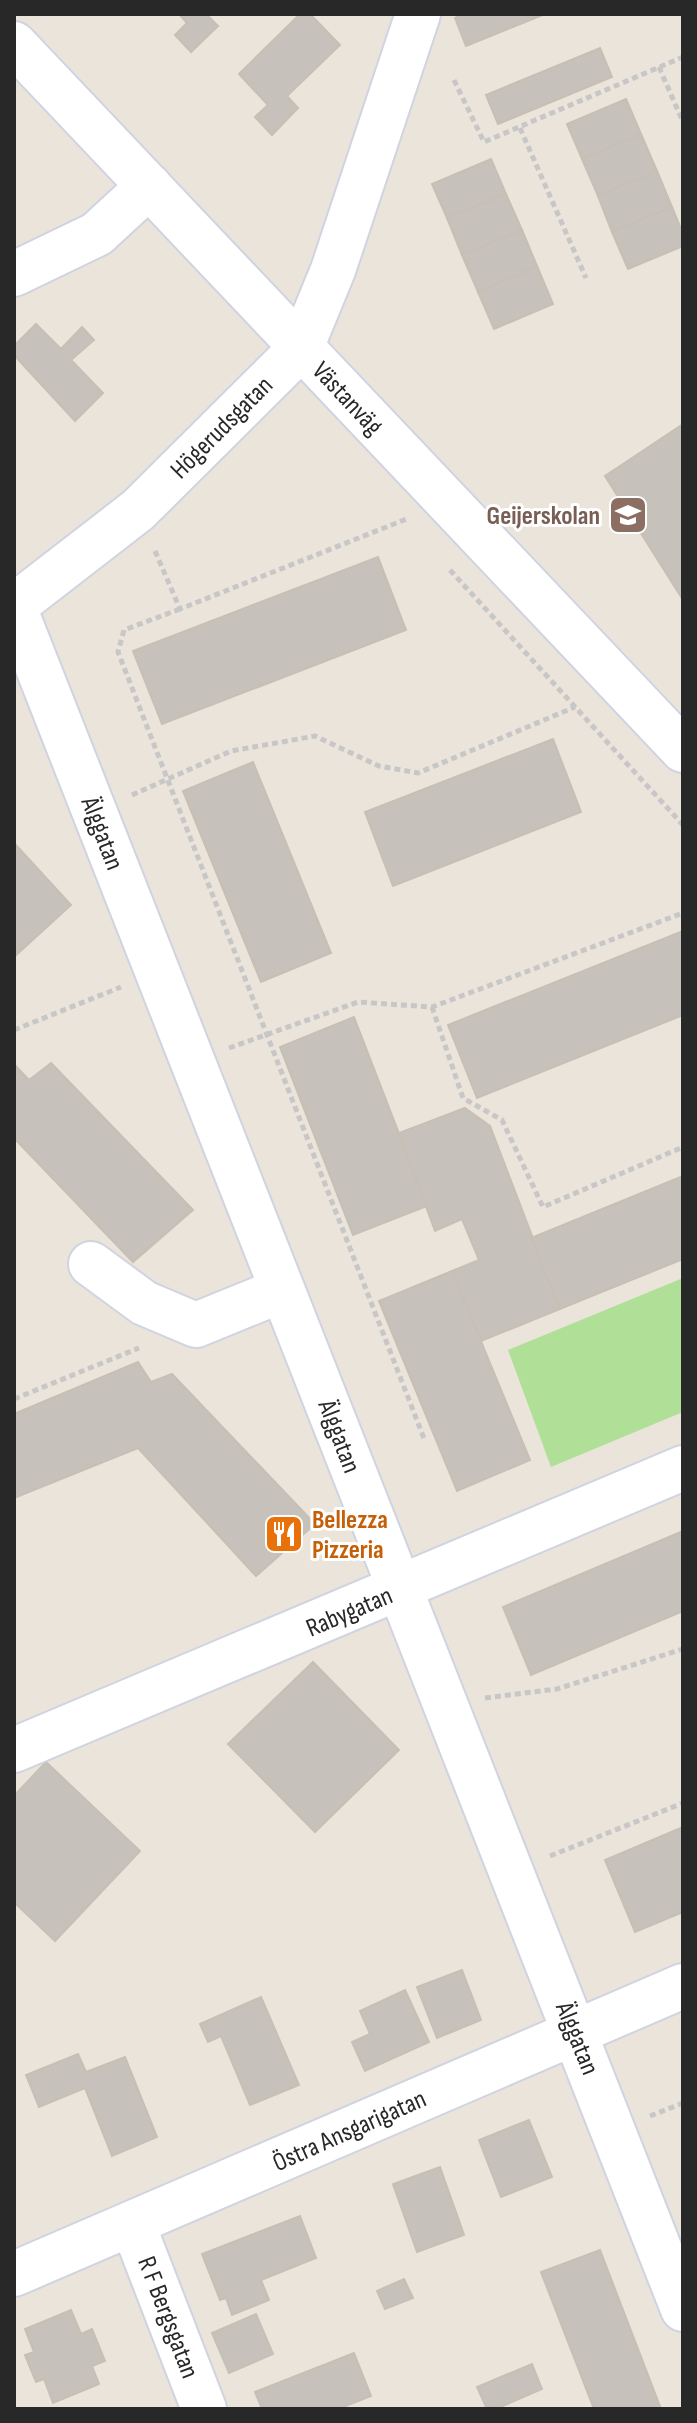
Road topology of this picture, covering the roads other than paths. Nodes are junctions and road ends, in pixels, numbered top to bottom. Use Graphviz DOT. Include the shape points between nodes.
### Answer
graph roads {
  1 [pos="418,14"];
  2 [pos="14,44"];
  3 [pos="149,186"];
  4 [pos="14,274"];
  5 [pos="301,348"];
  6 [pos="14,606"];
  7 [pos="683,750"];
  8 [pos="91,1264"];
  9 [pos="282,1290"];
  10 [pos="683,1468"];
  11 [pos="400,1590"];
  12 [pos="14,1750"];
  13 [pos="683,1986"];
  14 [pos="576,2030"];
  15 [pos="133,2225"];
  16 [pos="14,2274"];
  17 [pos="683,2309"];
  18 [pos="204,2409"];
  1 -- 5 [label="street, Högerudsgatan" via="333,270"];
  2 -- 3 [label="street, Västanväg"];
  3 -- 4 [label="street" via="97,234"];
  3 -- 5 [label="street, Västanväg"];
  5 -- 6 [label="street, Högerudsgatan" via="138,510"];
  5 -- 7 [label="street, Västanväg"];
  6 -- 9 [label="street, Älggatan"];
  8 -- 9 [label="street" via="144,1303 196,1325"];
  9 -- 11 [label="street, Älggatan"];
  10 -- 11 [label="street, Rabygatan"];
  11 -- 12 [label="street, Rabygatan"];
  11 -- 14 [label="street, Älggatan"];
  13 -- 14 [label="street, Östra Ansgarigatan"];
  14 -- 15 [label="street, Östra Ansgarigatan"];
  14 -- 17 [label="street, Älggatan"];
  15 -- 16 [label="street, Östra Ansgarigatan"];
  15 -- 18 [label="street, R F Bergsgatan"];
}
